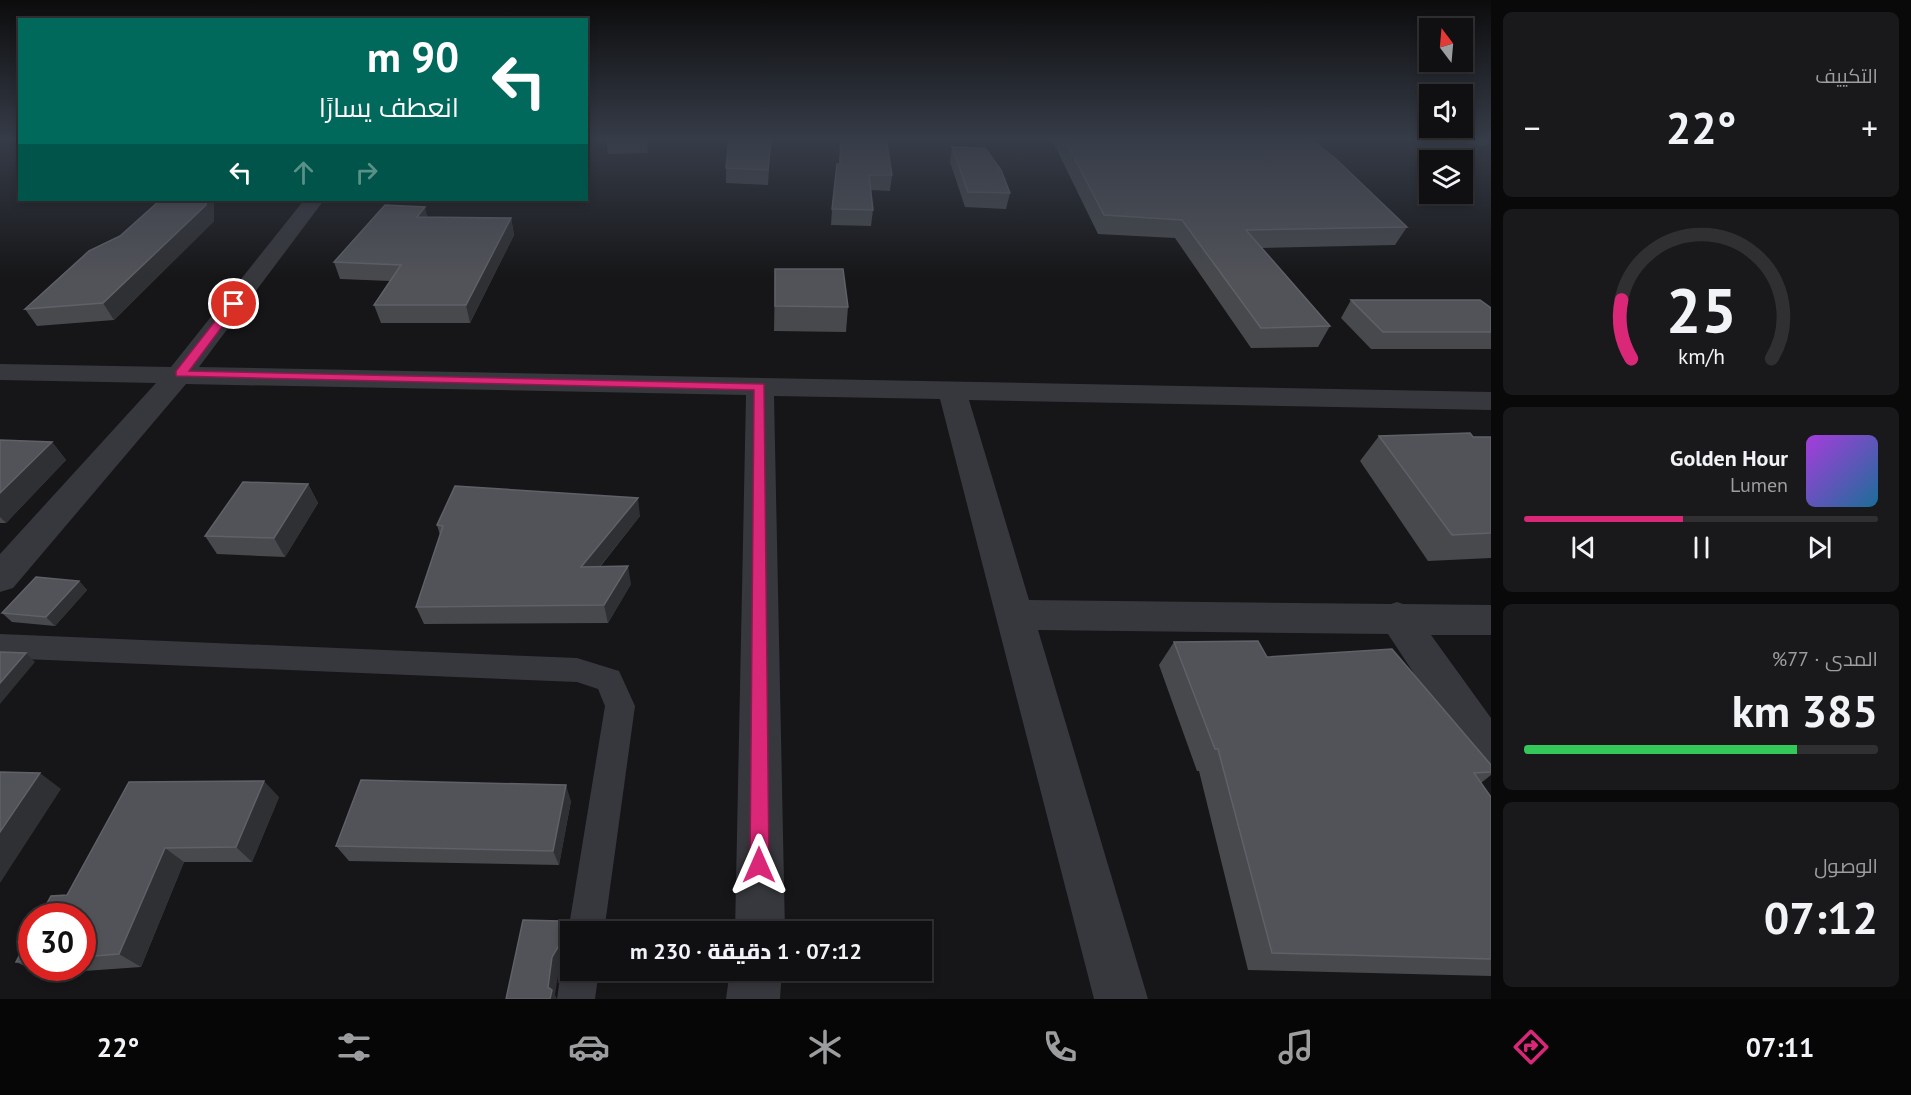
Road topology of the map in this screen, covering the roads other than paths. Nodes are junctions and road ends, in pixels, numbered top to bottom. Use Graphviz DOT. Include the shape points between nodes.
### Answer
graph roads {
  1 [pos="313,201"];
  2 [pos="0,372"];
  3 [pos="180,374"];
  4 [pos="760,387"];
  5 [pos="952,390"];
  6 [pos="1491,401"];
  7 [pos="0,578"];
  8 [pos="1013,615"];
  9 [pos="1397,617"];
  10 [pos="1491,620"];
  11 [pos="0,646"];
  12 [pos="1491,754"];
  13 [pos="588,921"];
  14 [pos="760,921"];
  15 [pos="578,981"];
  16 [pos="755,981"];
  17 [pos="576,999"];
  18 [pos="753,999"];
  19 [pos="1121,999"];
  1 -- 3 [label="street"];
  2 -- 3 [label="street"];
  3 -- 4 [label="street"];
  3 -- 7 [label="street"];
  4 -- 5 [label="street"];
  4 -- 14 [label="street"];
  5 -- 6 [label="street"];
  5 -- 8 [label="street"];
  8 -- 9 [label="street"];
  8 -- 19 [label="street"];
  9 -- 10 [label="street"];
  9 -- 12 [label="street"];
  11 -- 13 [label="lane" via="577,670 609,680 621,706"];
  15 -- 17 [label="lane"];
  16 -- 18 [label="street"];
}
